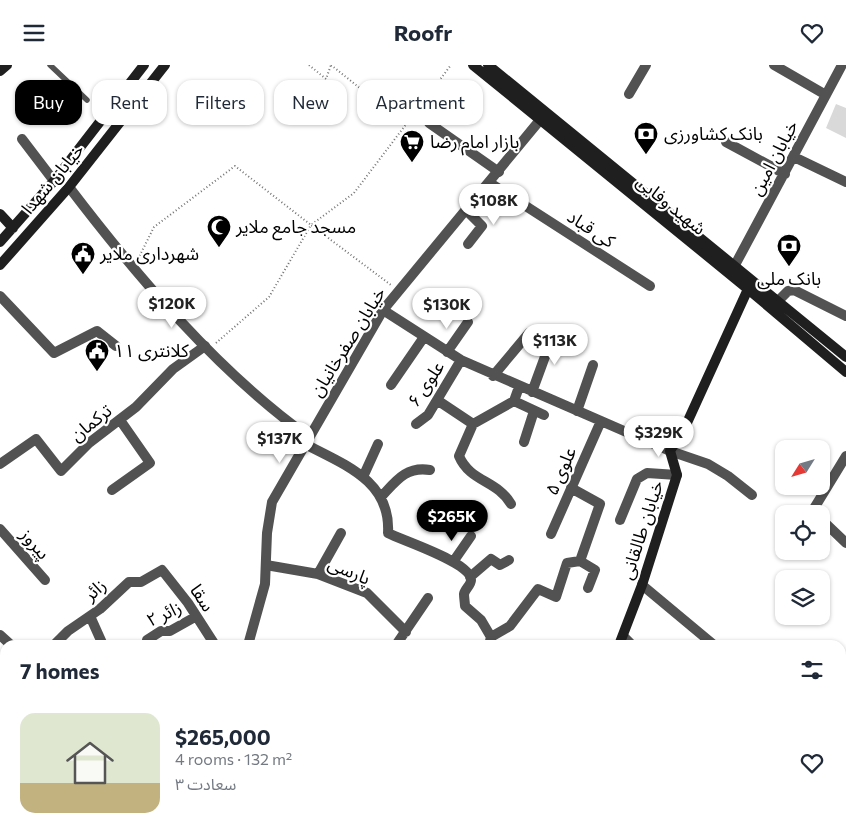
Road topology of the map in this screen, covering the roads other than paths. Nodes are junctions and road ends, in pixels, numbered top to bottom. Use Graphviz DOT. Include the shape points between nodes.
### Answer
graph roads {
  1 [pos="7,65"];
  2 [pos="50,65"];
  3 [pos="144,65"];
  4 [pos="165,65"];
  5 [pos="473,65"];
  6 [pos="488,65"];
  7 [pos="646,65"];
  8 [pos="774,65"];
  9 [pos="842,65"];
  10 [pos="0,71"];
  11 [pos="629,94"];
  12 [pos="826,95"];
  13 [pos="87,99"];
  14 [pos="540,120"];
  15 [pos="431,125"];
  16 [pos="22,139"];
  17 [pos="726,142"];
  18 [pos="794,157"];
  19 [pos="499,172"];
  20 [pos="785,174"];
  21 [pos="54,181"];
  22 [pos="846,182"];
  23 [pos="490,183"];
  24 [pos="68,187"];
  25 [pos="467,211"];
  26 [pos="0,214"];
  27 [pos="13,228"];
  28 [pos="0,242"];
  29 [pos="468,244"];
  30 [pos="0,265"];
  31 [pos="735,265"];
  32 [pos="650,286"];
  33 [pos="748,289"];
  34 [pos="0,295"];
  35 [pos="779,300"];
  36 [pos="383,310"];
  37 [pos="846,316"];
  38 [pos="468,321"];
  39 [pos="554,332"];
  40 [pos="529,333"];
  41 [pos="424,337"];
  42 [pos="116,346"];
  43 [pos="206,348"];
  44 [pos="447,352"];
  45 [pos="846,357"];
  46 [pos="461,360"];
  47 [pos="593,365"];
  48 [pos="846,372"];
  49 [pos="493,376"];
  50 [pos="390,385"];
  51 [pos="519,387"];
  52 [pos="532,392"];
  53 [pos="438,400"];
  54 [pos="514,401"];
  55 [pos="534,411"];
  56 [pos="577,411"];
  57 [pos="544,415"];
  58 [pos="120,420"];
  59 [pos="600,421"];
  60 [pos="416,424"];
  61 [pos="473,424"];
  62 [pos="307,441"];
  63 [pos="524,442"];
  64 [pos="378,444"];
  65 [pos="670,451"];
  66 [pos="846,456"];
  67 [pos="0,464"];
  68 [pos="430,470"];
  69 [pos="676,475"];
  70 [pos="363,477"];
  71 [pos="571,488"];
  72 [pos="112,490"];
  73 [pos="752,495"];
  74 [pos="381,497"];
  75 [pos="511,504"];
  76 [pos="817,505"];
  77 [pos="620,520"];
  78 [pos="830,528"];
  79 [pos="0,529"];
  80 [pos="341,533"];
  81 [pos="551,534"];
  82 [pos="471,536"];
  83 [pos="846,543"];
  84 [pos="509,560"];
  85 [pos="580,561"];
  86 [pos="453,562"];
  87 [pos="266,565"];
  88 [pos="162,570"];
  89 [pos="318,574"];
  90 [pos="470,577"];
  91 [pos="45,580"];
  92 [pos="642,585"];
  93 [pos="588,587"];
  94 [pos="428,599"];
  95 [pos="90,616"];
  96 [pos="195,617"];
  97 [pos="406,632"];
  98 [pos="60,640"];
  99 [pos="101,640"];
  100 [pos="147,640"];
  101 [pos="211,640"];
  102 [pos="249,640"];
  103 [pos="400,640"];
  104 [pos="490,640"];
  105 [pos="491,640"];
  106 [pos="621,640"];
  107 [pos="708,640"];
  1 -- 10 [label="main road"];
  2 -- 13 [label="lane"];
  3 -- 21 [label="main road, خیابان شهدا"];
  4 -- 24 [label="main road, خیابان شهدا"];
  5 -- 14 [label="main road, شهید وفایی"];
  6 -- 31 [label="main road"];
  7 -- 11 [label="street"];
  8 -- 12 [label="street"];
  9 -- 12 [label="street, خیابان امین"];
  12 -- 18 [label="street, خیابان امین"];
  14 -- 19 [label="street, خیابان صفرخانیان"];
  14 -- 33 [label="main road, شهید وفایی"];
  15 -- 19 [label="street"];
  16 -- 21 [label="street"];
  17 -- 20 [label="street"];
  18 -- 20 [label="street, خیابان امین"];
  18 -- 22 [label="street"];
  19 -- 23 [label="street, خیابان صفرخانیان"];
  20 -- 31 [label="street, خیابان امین"];
  21 -- 27 [label="main road, خیابان شهدا"];
  23 -- 25 [label="street, خیابان صفرخانیان"];
  23 -- 32 [label="street, کی قباد"];
  24 -- 30 [label="main road, خیابان شهدا"];
  24 -- 43 [label="street" via="108,238"];
  25 -- 29 [label="street" via="482,226"];
  25 -- 36 [label="street, خیابان صفرخانیان"];
  26 -- 27 [label="main road"];
  27 -- 28 [label="main road, خیابان شهدا"];
  31 -- 35 [label="main road"];
  33 -- 48 [label="main road, شهید وفایی"];
  33 -- 65 [label="main road" via="686,425"];
  34 -- 42 [label="street" via="54,353 97,331"];
  35 -- 37 [label="street" via="794,290"];
  35 -- 45 [label="main road"];
  36 -- 41 [label="street"];
  36 -- 62 [label="street, خیابان صفرخانیان"];
  38 -- 44 [label="street"];
  39 -- 52 [label="street"];
  40 -- 49 [label="street"];
  41 -- 44 [label="street"];
  41 -- 50 [label="street"];
  43 -- 58 [label="street, ترکمان" via="173,369"];
  43 -- 62 [label="street"];
  44 -- 46 [label="street"];
  46 -- 49 [label="street"];
  46 -- 53 [label="street, علوی ۶"];
  47 -- 56 [label="street"];
  49 -- 51 [label="street"];
  51 -- 52 [label="street"];
  51 -- 54 [label="street"];
  52 -- 56 [label="street"];
  53 -- 60 [label="street, علوی ۶" via="428,415"];
  53 -- 61 [label="street"];
  54 -- 55 [label="street"];
  54 -- 61 [label="street"];
  55 -- 57 [label="street"];
  55 -- 63 [label="street"];
  56 -- 59 [label="street"];
  58 -- 67 [label="street, ترکمان" via="89,443 61,471 36,439"];
  58 -- 72 [label="street" via="150,463"];
  59 -- 65 [label="street"];
  59 -- 71 [label="street, علوی ۵"];
  61 -- 75 [label="street" via="459,456 464,468 505,493"];
  62 -- 70 [label="street"];
  62 -- 87 [label="street, خیابان صفرخانیان" via="272,502"];
  64 -- 70 [label="street"];
  65 -- 69 [label="main road, خیابان طالقانی"];
  65 -- 73 [label="street" via="708,464"];
  66 -- 76 [label="street"];
  68 -- 74 [label="street" via="418,468 401,477"];
  69 -- 77 [label="street" via="647,473 636,479"];
  69 -- 92 [label="main road, خیابان طالقانی"];
  70 -- 74 [label="street"];
  71 -- 81 [label="street, علوی ۵"];
  71 -- 85 [label="street" via="600,505"];
  74 -- 86 [label="street" via="389,517 388,533"];
  78 -- 83 [label="street"];
  79 -- 91 [label="street, پیروز"];
  80 -- 89 [label="street"];
  82 -- 86 [label="street"];
  84 -- 90 [label="street" via="500,565 491,559"];
  85 -- 93 [label="street" via="594,570"];
  85 -- 105 [label="street" via="567,563 556,597 538,589 510,626"];
  86 -- 90 [label="street"];
  87 -- 89 [label="street, پارسی"];
  87 -- 102 [label="street, خیابان صفرخانیان"];
  88 -- 95 [label="street, زائر" via="141,582 129,582"];
  88 -- 96 [label="street, سقا"];
  89 -- 97 [label="street, پارسی" via="367,593"];
  90 -- 104 [label="street" via="471,582 464,594 465,606 481,620"];
  92 -- 106 [label="main road, خیابان طالقانی"];
  92 -- 107 [label="street"];
  94 -- 97 [label="street"];
  95 -- 98 [label="street, زائر"];
  95 -- 99 [label="street"];
  96 -- 100 [label="street, زائر ۲"];
  96 -- 101 [label="street, سقا"];
  97 -- 103 [label="street"];
}
